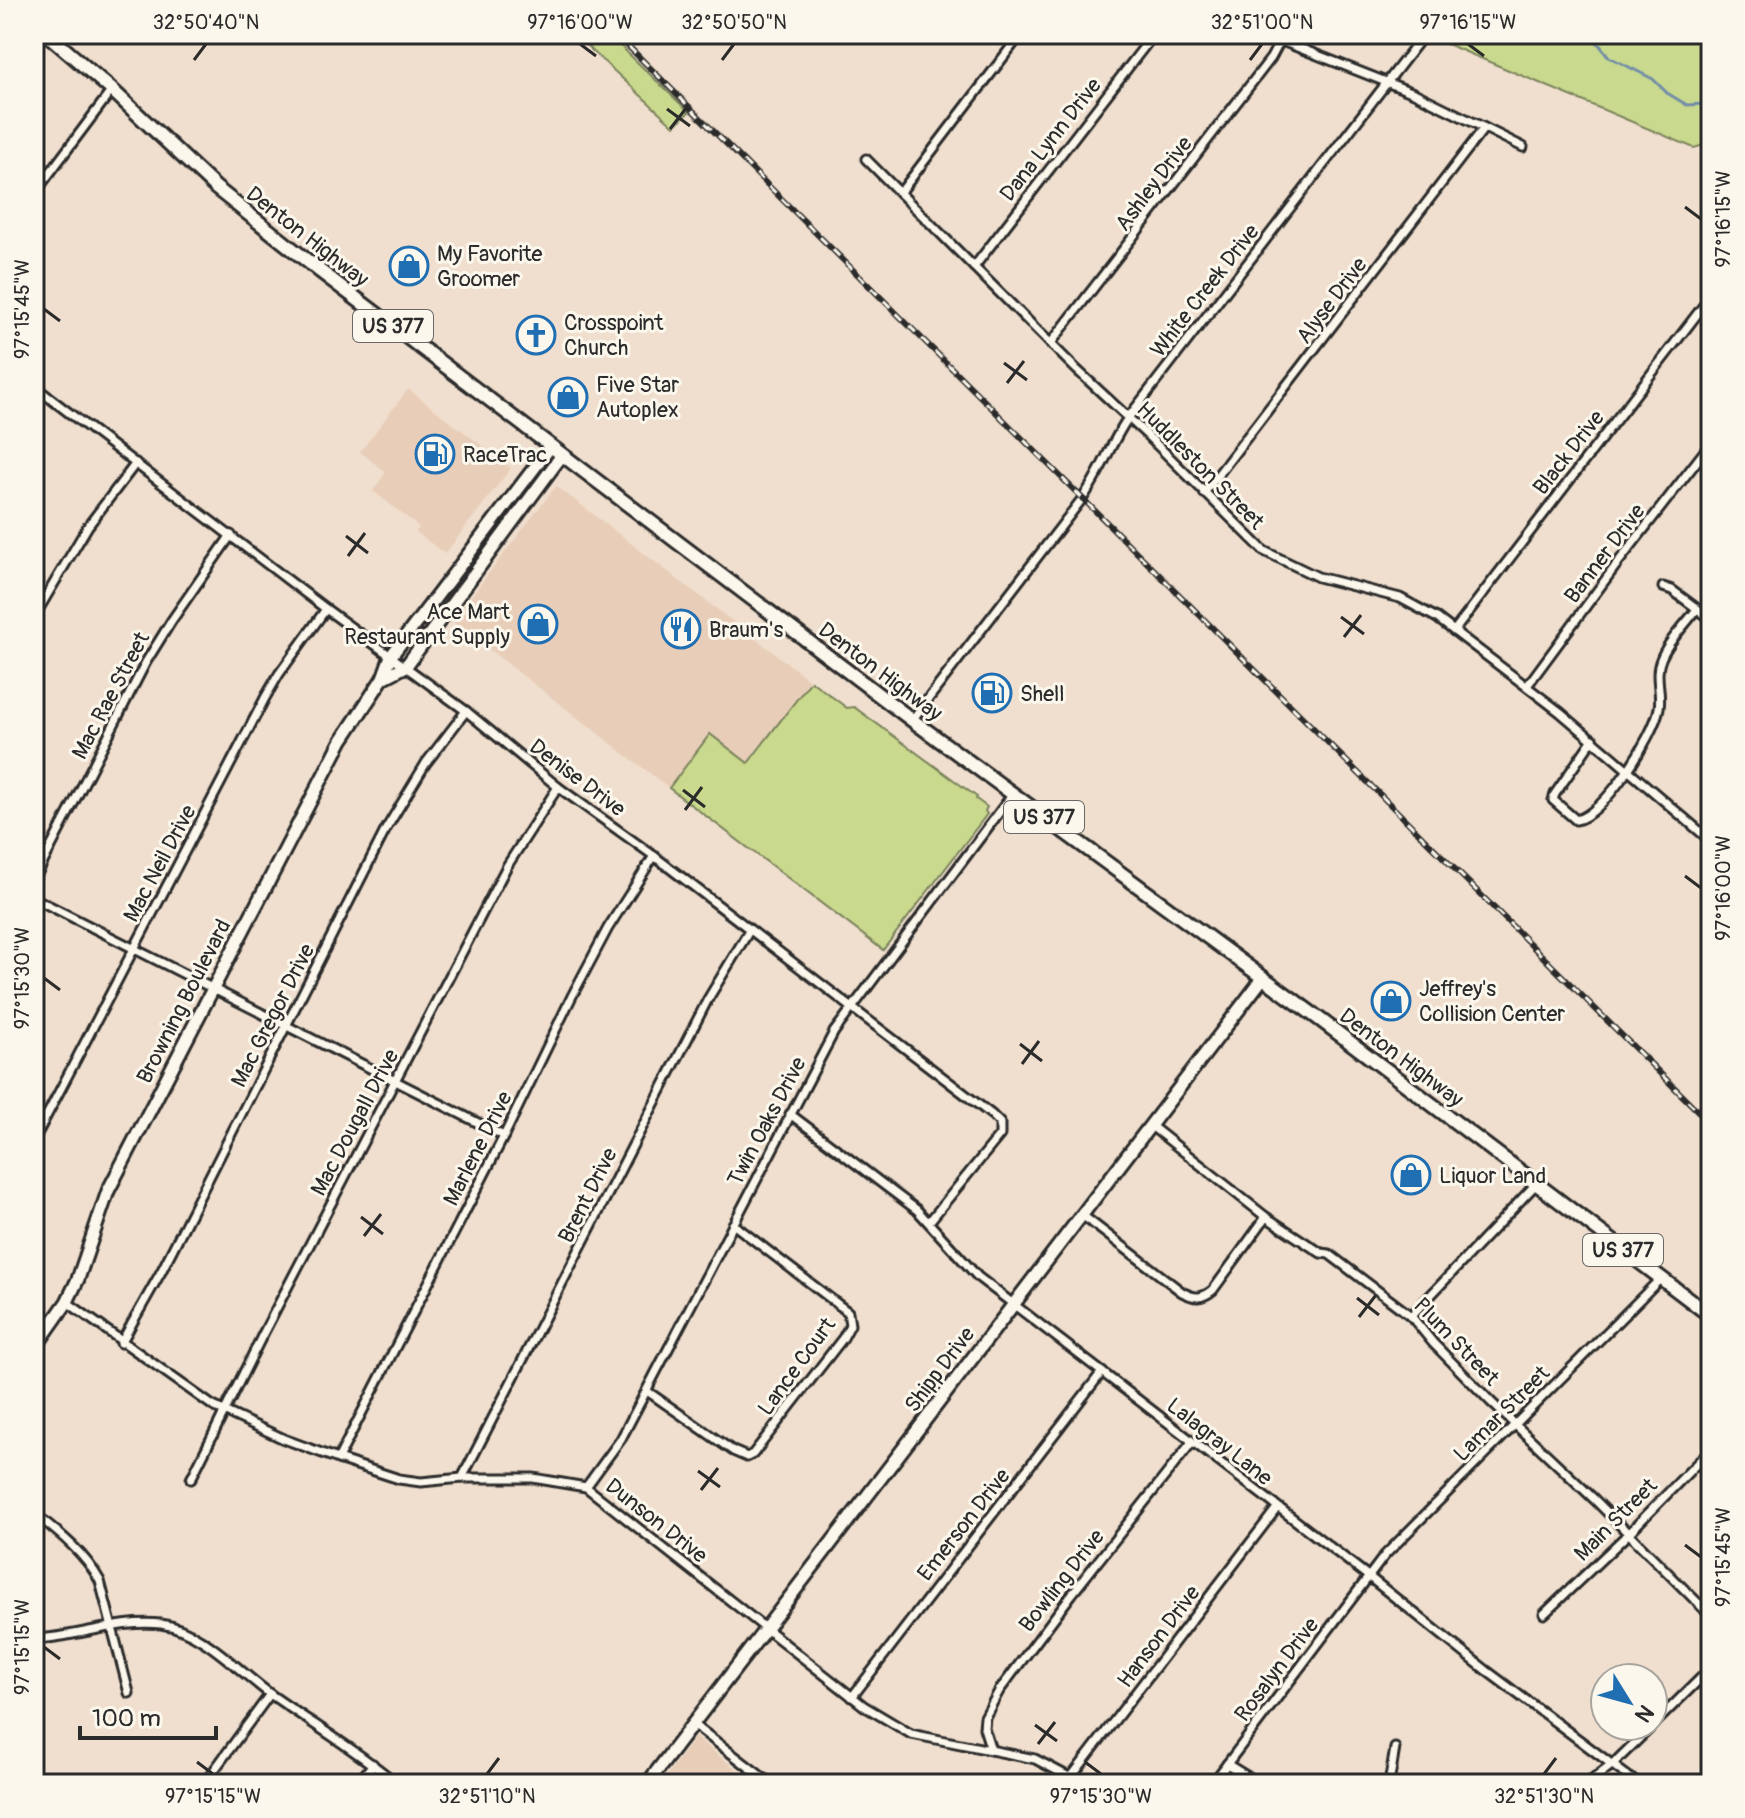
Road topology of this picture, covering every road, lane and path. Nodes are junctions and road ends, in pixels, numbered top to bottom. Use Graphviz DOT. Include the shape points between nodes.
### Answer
graph roads {
  1 [pos="47,34"];
  2 [pos="1021,34"];
  3 [pos="1154,34"];
  4 [pos="1264,34"];
  5 [pos="1280,41"];
  6 [pos="1419,41"];
  7 [pos="1387,83"];
  8 [pos="112,90"];
  9 [pos="1484,128"];
  10 [pos="1523,147"];
  11 [pos="866,159"];
  12 [pos="900,193"];
  13 [pos="34,194"];
  14 [pos="974,267"];
  15 [pos="1711,296"];
  16 [pos="1051,343"];
  17 [pos="37,389"];
  18 [pos="34,399"];
  19 [pos="1128,418"];
  20 [pos="1711,443"];
  21 [pos="551,446"];
  22 [pos="562,455"];
  23 [pos="136,463"];
  24 [pos="1204,493"];
  25 [pos="231,535"];
  26 [pos="477,541"];
  27 [pos="491,551"];
  28 [pos="1663,587"];
  29 [pos="326,609"];
  30 [pos="1697,609"];
  31 [pos="34,617"];
  32 [pos="1711,619"];
  33 [pos="1454,631"];
  34 [pos="391,656"];
  35 [pos="406,666"];
  36 [pos="383,678"];
  37 [pos="1527,686"];
  38 [pos="466,711"];
  39 [pos="912,720"];
  40 [pos="1593,739"];
  41 [pos="1628,768"];
  42 [pos="558,787"];
  43 [pos="1013,794"];
  44 [pos="1711,841"];
  45 [pos="654,856"];
  46 [pos="34,880"];
  47 [pos="34,898"];
  48 [pos="749,931"];
  49 [pos="134,948"];
  50 [pos="1263,978"];
  51 [pos="211,988"];
  52 [pos="851,1009"];
  53 [pos="287,1026"];
  54 [pos="396,1081"];
  55 [pos="790,1114"];
  56 [pos="1150,1125"];
  57 [pos="504,1136"];
  58 [pos="34,1140"];
  59 [pos="1536,1184"];
  60 [pos="1082,1215"];
  61 [pos="1266,1217"];
  62 [pos="929,1222"];
  63 [pos="733,1224"];
  64 [pos="1661,1278"];
  65 [pos="67,1302"];
  66 [pos="1013,1304"];
  67 [pos="1411,1316"];
  68 [pos="1711,1316"];
  69 [pos="121,1343"];
  70 [pos="35,1347"];
  71 [pos="1102,1372"];
  72 [pos="647,1391"];
  73 [pos="224,1412"];
  74 [pos="1515,1425"];
  75 [pos="1192,1442"];
  76 [pos="1711,1449"];
  77 [pos="338,1459"];
  78 [pos="462,1478"];
  79 [pos="191,1479"];
  80 [pos="586,1487"];
  81 [pos="1277,1508"];
  82 [pos="34,1513"];
  83 [pos="1628,1534"];
  84 [pos="1368,1576"];
  85 [pos="1544,1614"];
  86 [pos="1711,1616"];
  87 [pos="111,1628"];
  88 [pos="766,1628"];
  89 [pos="34,1639"];
  90 [pos="1711,1668"];
  91 [pos="129,1693"];
  92 [pos="270,1694"];
  93 [pos="852,1697"];
  94 [pos="1669,1710"];
  95 [pos="693,1724"];
  96 [pos="1636,1742"];
  97 [pos="1395,1748"];
  98 [pos="991,1750"];
  99 [pos="373,1764"];
  100 [pos="1227,1764"];
  101 [pos="1613,1764"];
  102 [pos="1068,1781"];
  103 [pos="204,1784"];
  104 [pos="357,1784"];
  105 [pos="397,1784"];
  106 [pos="647,1784"];
  107 [pos="771,1784"];
  108 [pos="1212,1784"];
  109 [pos="1268,1784"];
  110 [pos="1389,1784"];
  111 [pos="1587,1784"];
  112 [pos="1638,1784"];
  1 -- 8 [label="main road, Denton Highway / US 377"];
  2 -- 12 [label="street"];
  3 -- 14 [label="street, Dana Lynn Drive"];
  4 -- 5 [label="street"];
  5 -- 7 [label="street"];
  5 -- 16 [label="street, Ashley Drive"];
  6 -- 7 [label="street, White Creek Drive"];
  7 -- 9 [label="street"];
  7 -- 19 [label="street, White Creek Drive"];
  8 -- 13 [label="street"];
  8 -- 21 [label="main road, Denton Highway / US 377" via="242,211"];
  9 -- 10 [label="street"];
  9 -- 24 [label="street, Alyse Drive"];
  11 -- 12 [label="street, Huddleston Street"];
  12 -- 14 [label="street, Huddleston Street"];
  14 -- 16 [label="street, Huddleston Street"];
  15 -- 33 [label="street, Black Drive"];
  16 -- 19 [label="street, Huddleston Street"];
  17 -- 18 [label="street"];
  17 -- 23 [label="street, Denise Drive"];
  19 -- 24 [label="street, Huddleston Street"];
  19 -- 39 [label="street, White Creek Drive" via="1082,499"];
  20 -- 37 [label="street, Banner Drive"];
  21 -- 22 [label="main road, Denton Highway / US 377"];
  21 -- 26 [label="street, Browning Boulevard"];
  22 -- 27 [label="street, Browning Boulevard"];
  22 -- 39 [label="main road, Denton Highway / US 377"];
  23 -- 25 [label="street, Denise Drive"];
  23 -- 31 [label="street" via="88,526"];
  24 -- 33 [label="street, Huddleston Street" via="1264,551 1318,577 1400,598"];
  25 -- 29 [label="street, Denise Drive"];
  25 -- 46 [label="street, Mac Rae Street" via="146,662"];
  26 -- 27 [label="street"];
  26 -- 34 [label="street, Browning Boulevard"];
  27 -- 35 [label="street, Browning Boulevard"];
  28 -- 30 [label="street"];
  29 -- 34 [label="street, Denise Drive"];
  29 -- 49 [label="street, Mac Neil Drive" via="279,674"];
  30 -- 32 [label="street"];
  30 -- 41 [label="street" via="1661,657 1659,711"];
  33 -- 37 [label="street, Huddleston Street"];
  34 -- 35 [label="street, Denise Drive"];
  34 -- 36 [label="street, Browning Boulevard"];
  35 -- 36 [label="street, Browning Boulevard"];
  35 -- 38 [label="street, Denise Drive"];
  36 -- 51 [label="street, Browning Boulevard" via="342,740"];
  37 -- 40 [label="street, Huddleston Street"];
  38 -- 42 [label="street, Denise Drive"];
  38 -- 53 [label="street, Mac Gregor Drive" via="405,796"];
  39 -- 43 [label="main road, Denton Highway / US 377"];
  40 -- 41 [label="street, Huddleston Street"];
  40 -- 41 [label="street" via="1553,800 1569,816 1584,819 1593,813"];
  41 -- 44 [label="street, Huddleston Street"];
  42 -- 45 [label="street, Denise Drive"];
  42 -- 54 [label="street, Mac Dougall Drive" via="507,866"];
  43 -- 50 [label="main road, Denton Highway / US 377"];
  43 -- 52 [label="street, Twin Oaks Drive"];
  45 -- 48 [label="street, Denise Drive"];
  45 -- 57 [label="street, Marlene Drive" via="608,928"];
  47 -- 49 [label="street"];
  48 -- 52 [label="street, Denise Drive"];
  48 -- 78 [label="street, Brent Drive" via="708,999"];
  49 -- 51 [label="street"];
  49 -- 58 [label="street, Mac Neil Drive"];
  50 -- 56 [label="street, Shipp Drive"];
  50 -- 59 [label="main road, Denton Highway / US 377"];
  51 -- 53 [label="street"];
  51 -- 65 [label="street, Browning Boulevard" via="108,1191"];
  52 -- 55 [label="street, Twin Oaks Drive"];
  52 -- 62 [label="street, Denise Drive" via="1000,1123 1000,1135"];
  53 -- 54 [label="street"];
  53 -- 69 [label="street, Mac Gregor Drive"];
  54 -- 57 [label="street"];
  54 -- 73 [label="street, Mac Dougall Drive"];
  55 -- 62 [label="street, Lalagray Lane"];
  55 -- 63 [label="street, Twin Oaks Drive"];
  56 -- 60 [label="street, Shipp Drive"];
  56 -- 61 [label="street, Plum Street"];
  57 -- 77 [label="street, Marlene Drive"];
  59 -- 64 [label="main road, Denton Highway / US 377"];
  59 -- 67 [label="street"];
  60 -- 61 [label="street" via="1197,1298 1213,1290"];
  60 -- 66 [label="street, Shipp Drive"];
  61 -- 67 [label="street, Plum Street" via="1329,1254"];
  62 -- 66 [label="street, Lalagray Lane" via="965,1264"];
  63 -- 72 [label="street, Twin Oaks Drive"];
  63 -- 72 [label="street, Lance Court" via="848,1312 850,1325 747,1457"];
  64 -- 68 [label="main road, Denton Highway / US 377"];
  64 -- 74 [label="street, Lamar Street"];
  65 -- 69 [label="street, Dunson Drive"];
  65 -- 70 [label="street, Browning Boulevard"];
  66 -- 71 [label="street, Lalagray Lane"];
  66 -- 88 [label="street, Shipp Drive"];
  67 -- 74 [label="street, Plum Street"];
  69 -- 73 [label="street, Dunson Drive"];
  71 -- 75 [label="street, Lalagray Lane"];
  71 -- 93 [label="street, Emerson Drive"];
  72 -- 80 [label="street, Twin Oaks Drive"];
  73 -- 77 [label="street, Dunson Drive"];
  73 -- 79 [label="street, Mac Dougall Drive"];
  74 -- 83 [label="street, Plum Street"];
  74 -- 84 [label="street, Lamar Street"];
  75 -- 81 [label="street, Lalagray Lane"];
  75 -- 98 [label="street, Bowling Drive" via="999,1691 985,1717"];
  76 -- 83 [label="street, Main Street"];
  77 -- 78 [label="street, Dunson Drive" via="399,1479"];
  78 -- 80 [label="street, Dunson Drive" via="533,1478"];
  80 -- 88 [label="street, Dunson Drive"];
  81 -- 84 [label="street, Lalagray Lane"];
  81 -- 102 [label="street, Hanson Drive"];
  82 -- 87 [label="street" via="91,1565"];
  83 -- 85 [label="street, Main Street"];
  83 -- 86 [label="street, Plum Street"];
  84 -- 100 [label="street, Rosalyn Drive"];
  84 -- 101 [label="street, Lalagray Lane"];
  87 -- 89 [label="street"];
  87 -- 91 [label="street"];
  87 -- 92 [label="street" via="146,1623 176,1628"];
  88 -- 93 [label="street, Dunson Drive"];
  88 -- 95 [label="street, Shipp Drive"];
  90 -- 94 [label="street"];
  92 -- 99 [label="street"];
  92 -- 103 [label="street"];
  93 -- 98 [label="street, Dunson Drive" via="911,1734"];
  95 -- 106 [label="street, Shipp Drive"];
  95 -- 107 [label="street"];
  96 -- 101 [label="street"];
  97 -- 110 [label="street"];
  98 -- 102 [label="street, Dunson Drive" via="1035,1759"];
  99 -- 104 [label="street"];
  99 -- 105 [label="street"];
  100 -- 108 [label="street, Rosalyn Drive"];
  100 -- 109 [label="street"];
  101 -- 111 [label="street"];
  101 -- 112 [label="street, Lalagray Lane"];
}
